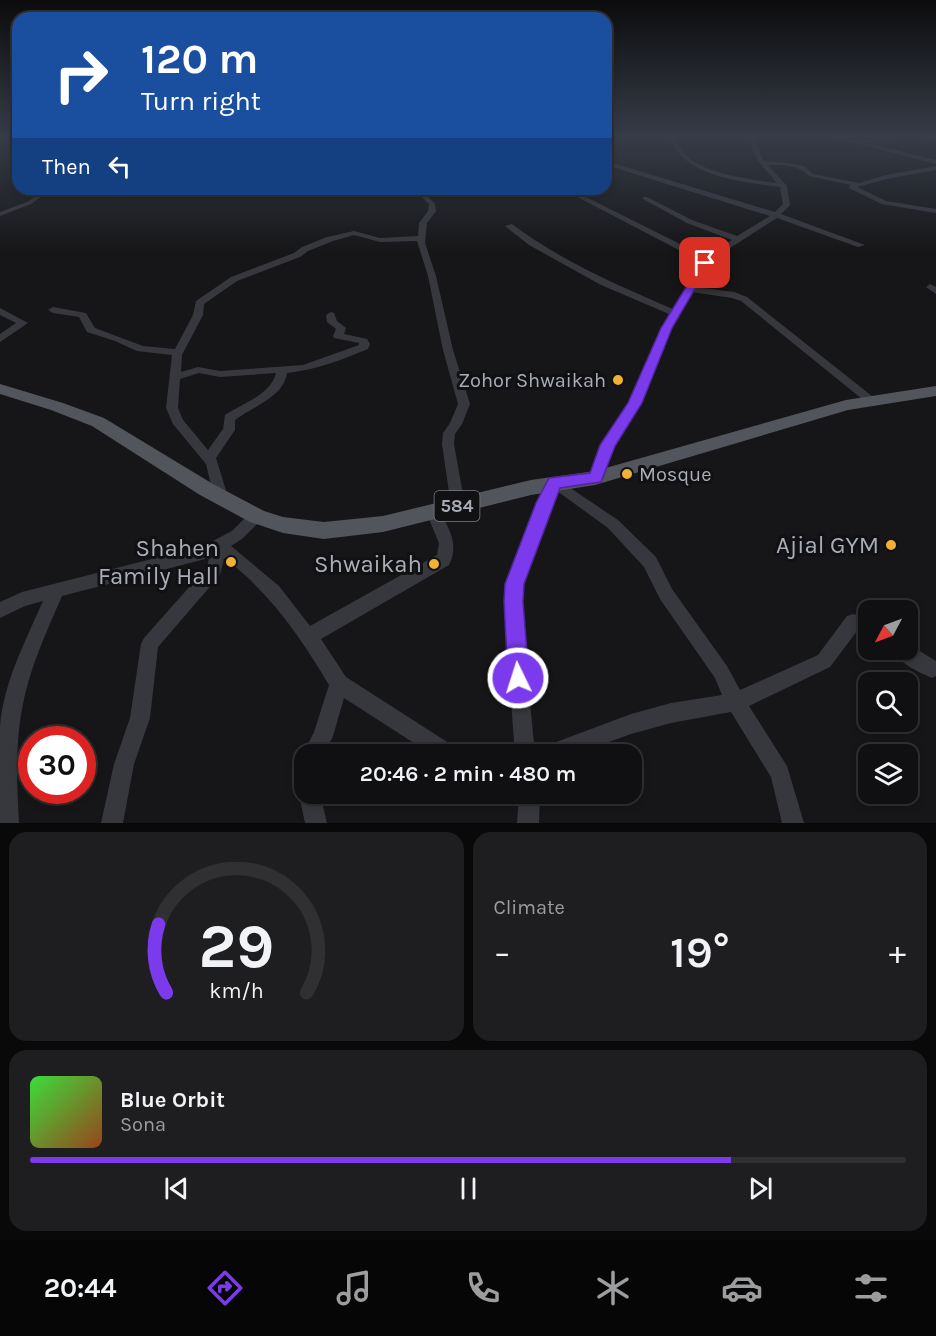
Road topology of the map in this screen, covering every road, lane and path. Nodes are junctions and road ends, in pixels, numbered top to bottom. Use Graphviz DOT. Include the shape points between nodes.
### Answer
graph roads {
  1 [pos="647,175"];
  2 [pos="727,175"];
  3 [pos="774,175"];
  4 [pos="813,175"];
  5 [pos="901,175"];
  6 [pos="857,184"];
  7 [pos="784,186"];
  8 [pos="41,195"];
  9 [pos="422,195"];
  10 [pos="577,195"];
  11 [pos="645,198"];
  12 [pos="936,211"];
  13 [pos="0,214"];
  14 [pos="776,215"];
  15 [pos="509,226"];
  16 [pos="421,238"];
  17 [pos="737,238"];
  18 [pos="861,245"];
  19 [pos="707,261"];
  20 [pos="689,289"];
  21 [pos="52,310"];
  22 [pos="0,311"];
  23 [pos="674,313"];
  24 [pos="331,315"];
  25 [pos="0,339"];
  26 [pos="178,352"];
  27 [pos="282,369"];
  28 [pos="176,377"];
  29 [pos="0,390"];
  30 [pos="936,391"];
  31 [pos="872,400"];
  32 [pos="209,458"];
  33 [pos="596,478"];
  34 [pos="555,482"];
  35 [pos="221,497"];
  36 [pos="458,506"];
  37 [pos="434,512"];
  38 [pos="257,515"];
  39 [pos="219,546"];
  40 [pos="56,590"];
  41 [pos="0,610"];
  42 [pos="858,623"];
  43 [pos="309,636"];
  44 [pos="918,660"];
  45 [pos="932,669"];
  46 [pos="339,684"];
  47 [pos="736,702"];
  48 [pos="319,744"];
  49 [pos="432,744"];
  50 [pos="524,744"];
  51 [pos="577,744"];
  52 [pos="312,804"];
  53 [pos="531,804"];
  54 [pos="8,823"];
  55 [pos="112,823"];
  56 [pos="316,823"];
  57 [pos="528,823"];
  58 [pos="793,823"];
  1 -- 14 [label="street"];
  2 -- 7 [label="street"];
  3 -- 7 [label="street"];
  4 -- 6 [label="street"];
  5 -- 6 [label="street"];
  6 -- 12 [label="street" via="852,188 884,203"];
  7 -- 14 [label="street" via="787,205"];
  8 -- 13 [label="street"];
  9 -- 16 [label="street" via="433,207 423,223"];
  10 -- 19 [label="street"];
  11 -- 17 [label="street" via="700,227"];
  14 -- 17 [label="street"];
  14 -- 18 [label="street"];
  15 -- 23 [label="street" via="604,283"];
  16 -- 26 [label="street" via="380,240 357,232 304,249 234,279 199,303 198,315"];
  16 -- 36 [label="street" via="464,404 449,433 448,444"];
  17 -- 19 [label="street"];
  19 -- 20 [label="street"];
  20 -- 23 [label="street"];
  20 -- 31 [label="street" via="744,299"];
  21 -- 26 [label="street" via="83,315 92,330 141,350"];
  22 -- 25 [label="street" via="23,323"];
  23 -- 33 [label="street" via="635,403 608,445"];
  24 -- 27 [label="street" via="332,322 341,328 339,337 362,340 364,347 321,364"];
  26 -- 28 [label="street"];
  27 -- 28 [label="street" via="220,374 198,370"];
  27 -- 32 [label="street" via="282,377 272,390 229,418 229,430"];
  28 -- 32 [label="street" via="174,416"];
  29 -- 35 [label="main road, 584" via="93,420"];
  30 -- 31 [label="main road, 584"];
  31 -- 33 [label="main road, 584" via="761,428"];
  32 -- 35 [label="street"];
  33 -- 34 [label="main road, 584"];
  34 -- 36 [label="main road, 584"];
  34 -- 47 [label="street" via="613,524 650,562 666,594 721,672"];
  34 -- 50 [label="street" via="514,584"];
  35 -- 38 [label="main road, 584"];
  36 -- 37 [label="main road, 584"];
  37 -- 38 [label="main road, 584" via="322,531 289,527"];
  37 -- 43 [label="street" via="448,546 443,560"];
  38 -- 39 [label="street"];
  39 -- 40 [label="street" via="196,556"];
  39 -- 43 [label="street" via="273,591"];
  39 -- 55 [label="street" via="214,570 150,644 140,718 124,764"];
  40 -- 41 [label="street"];
  40 -- 54 [label="street" via="24,665 12,708"];
  42 -- 47 [label="street" via="853,621 824,661"];
  43 -- 46 [label="street"];
  44 -- 45 [label="street"];
  46 -- 48 [label="street"];
  46 -- 49 [label="street"];
  47 -- 51 [label="street" via="671,713"];
  47 -- 58 [label="street" via="780,772"];
  52 -- 56 [label="street"];
  53 -- 57 [label="street"];
}
